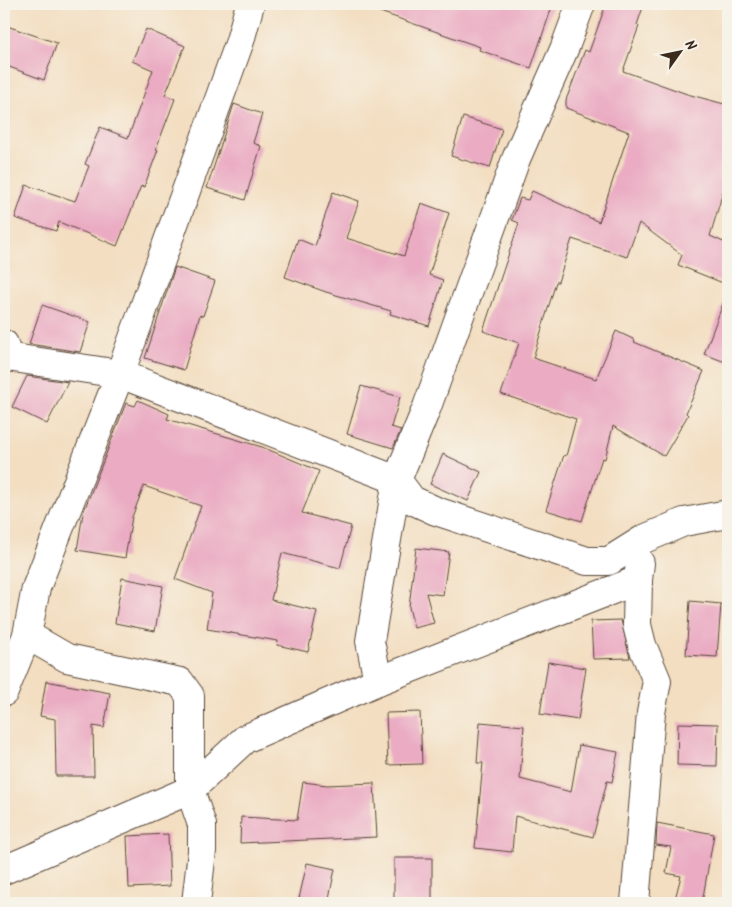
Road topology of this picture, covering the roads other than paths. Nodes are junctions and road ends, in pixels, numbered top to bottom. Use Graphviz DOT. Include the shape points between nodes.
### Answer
graph roads {
  1 [pos="250,4"];
  2 [pos="581,4"];
  3 [pos="4,344"];
  4 [pos="120,374"];
  5 [pos="397,480"];
  6 [pos="728,514"];
  7 [pos="644,539"];
  8 [pos="609,561"];
  9 [pos="638,580"];
  10 [pos="27,635"];
  11 [pos="378,682"];
  12 [pos="4,692"];
  13 [pos="190,790"];
  14 [pos="4,870"];
  15 [pos="196,903"];
  16 [pos="635,903"];
  1 -- 4 [label="street" via="240,41"];
  2 -- 5 [label="street" via="566,47 516,159 427,408"];
  3 -- 4 [label="street" via="7,357"];
  4 -- 5 [label="street"];
  4 -- 10 [label="street" via="36,588"];
  5 -- 8 [label="street" via="412,500 436,511 587,561"];
  5 -- 11 [label="street" via="370,641"];
  6 -- 7 [label="street" via="684,522"];
  7 -- 8 [label="street"];
  7 -- 9 [label="street"];
  8 -- 9 [label="street"];
  9 -- 11 [label="street"];
  9 -- 16 [label="street" via="637,625 658,681 651,713"];
  10 -- 12 [label="street"];
  10 -- 13 [label="street" via="67,658 180,682 190,696"];
  11 -- 13 [label="street" via="245,739"];
  13 -- 14 [label="street"];
  13 -- 15 [label="street" via="202,825"];
}
